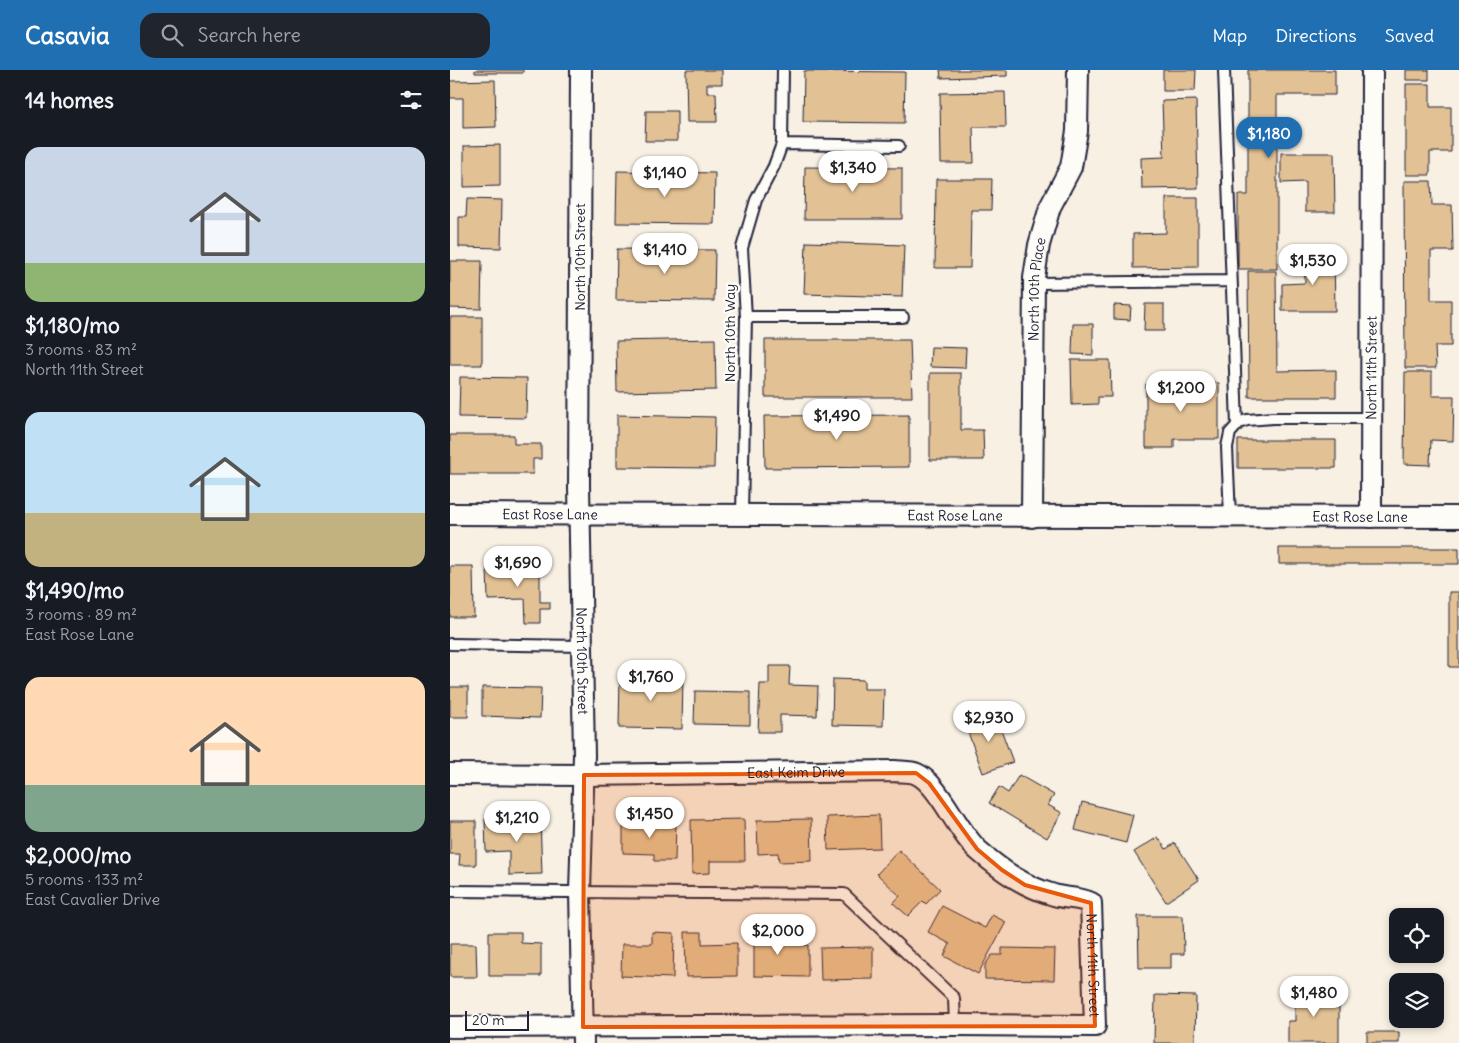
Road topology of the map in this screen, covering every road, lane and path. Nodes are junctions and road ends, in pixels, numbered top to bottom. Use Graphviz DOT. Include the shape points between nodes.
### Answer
graph roads {
  1 [pos="581,70"];
  2 [pos="782,70"];
  3 [pos="1078,70"];
  4 [pos="1224,70"];
  5 [pos="1372,70"];
  6 [pos="782,144"];
  7 [pos="899,146"];
  8 [pos="1231,281"];
  9 [pos="1034,283"];
  10 [pos="746,317"];
  11 [pos="903,317"];
  12 [pos="1372,418"];
  13 [pos="1238,425"];
  14 [pos="450,514"];
  15 [pos="580,514"];
  16 [pos="742,514"];
  17 [pos="1032,517"];
  18 [pos="1230,517"];
  19 [pos="1371,517"];
  20 [pos="1459,517"];
  21 [pos="450,644"];
  22 [pos="582,646"];
  23 [pos="450,774"];
  24 [pos="584,775"];
  25 [pos="450,891"];
  26 [pos="580,892"];
  27 [pos="1091,903"];
  28 [pos="955,1024"];
  29 [pos="450,1026"];
  30 [pos="583,1035"];
  1 -- 15 [label="street, North 10th Street"];
  2 -- 6 [label="lane, North 10th Way"];
  3 -- 9 [label="street, North 10th Place" via="1077,131 1071,167 1050,207 1039,244"];
  4 -- 8 [label="lane"];
  5 -- 12 [label="street, North 11th Street"];
  6 -- 7 [label="lane"];
  6 -- 10 [label="lane, North 10th Way" via="756,200 742,248"];
  8 -- 9 [label="lane"];
  8 -- 13 [label="lane"];
  9 -- 17 [label="street, North 10th Place"];
  10 -- 11 [label="lane"];
  10 -- 16 [label="lane, North 10th Way"];
  12 -- 13 [label="lane" via="1273,418 1247,420"];
  12 -- 19 [label="street, North 11th Street"];
  13 -- 18 [label="lane" via="1230,434 1227,447"];
  14 -- 15 [label="street, East Rose Lane"];
  15 -- 16 [label="street, East Rose Lane"];
  15 -- 22 [label="street, North 10th Street"];
  16 -- 17 [label="street, East Rose Lane"];
  17 -- 18 [label="street, East Rose Lane"];
  18 -- 19 [label="street, East Rose Lane"];
  19 -- 20 [label="street, East Rose Lane"];
  21 -- 22 [label="lane"];
  22 -- 24 [label="street, North 10th Street"];
  23 -- 24 [label="street, East Keim Drive"];
  24 -- 26 [label="street, North 10th Street"];
  24 -- 27 [label="street, East Keim Drive" via="894,771 916,774 929,783 977,849 1002,870 1025,885"];
  25 -- 26 [label="lane"];
  26 -- 28 [label="lane" via="844,894 954,998"];
  26 -- 30 [label="street, North 10th Street"];
  27 -- 28 [label="street, North 11th Street" via="1096,1026"];
  28 -- 30 [label="street"];
  29 -- 30 [label="street"];
}
